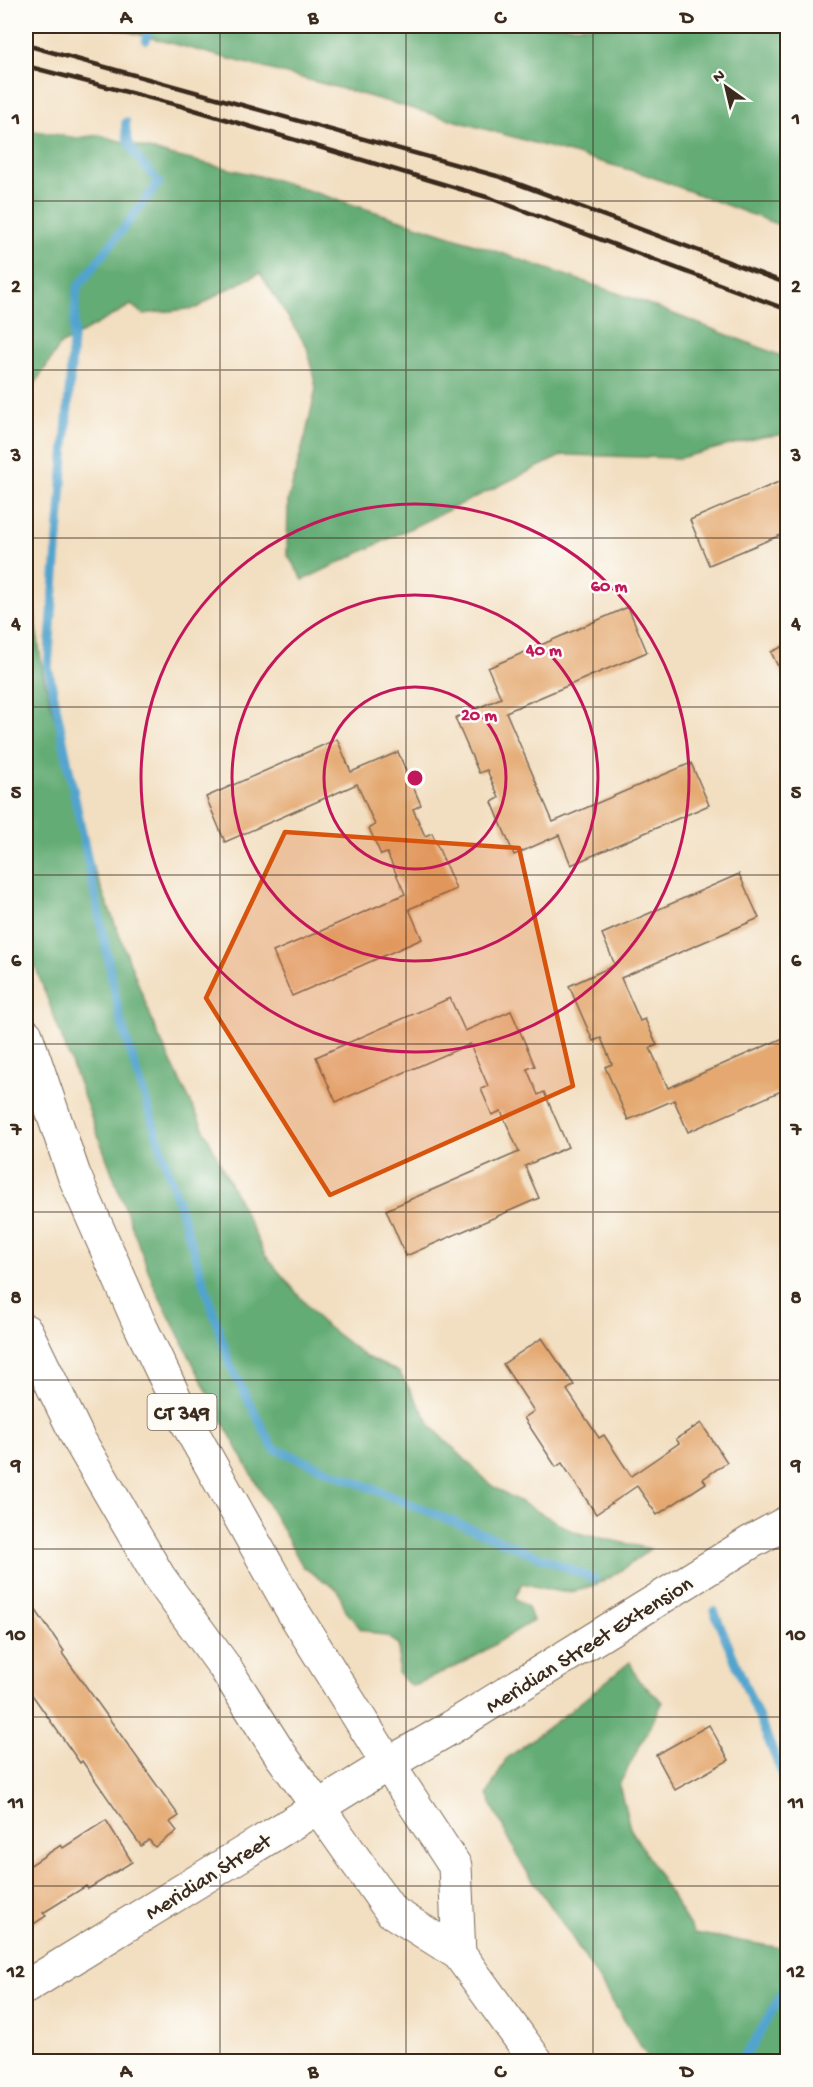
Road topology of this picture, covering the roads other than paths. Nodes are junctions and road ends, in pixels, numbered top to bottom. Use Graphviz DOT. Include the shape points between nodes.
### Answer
graph roads {
  1 [pos="26,1035"];
  2 [pos="26,1330"];
  3 [pos="788,1522"];
  4 [pos="388,1764"];
  5 [pos="318,1807"];
  6 [pos="459,1954"];
  7 [pos="26,1987"];
  8 [pos="537,2061"];
  1 -- 4 [label="main road, CT 349" via="74,1175 185,1419 292,1610"];
  2 -- 5 [label="main road" via="78,1438 159,1577"];
  3 -- 4 [label="main road, Meridian Street Extension"];
  4 -- 5 [label="main road, Meridian Street"];
  4 -- 6 [label="main road, CT 349" via="455,1866"];
  5 -- 6 [label="main road" via="391,1911"];
  5 -- 7 [label="main road, Meridian Street"];
  6 -- 8 [label="main road"];
}
